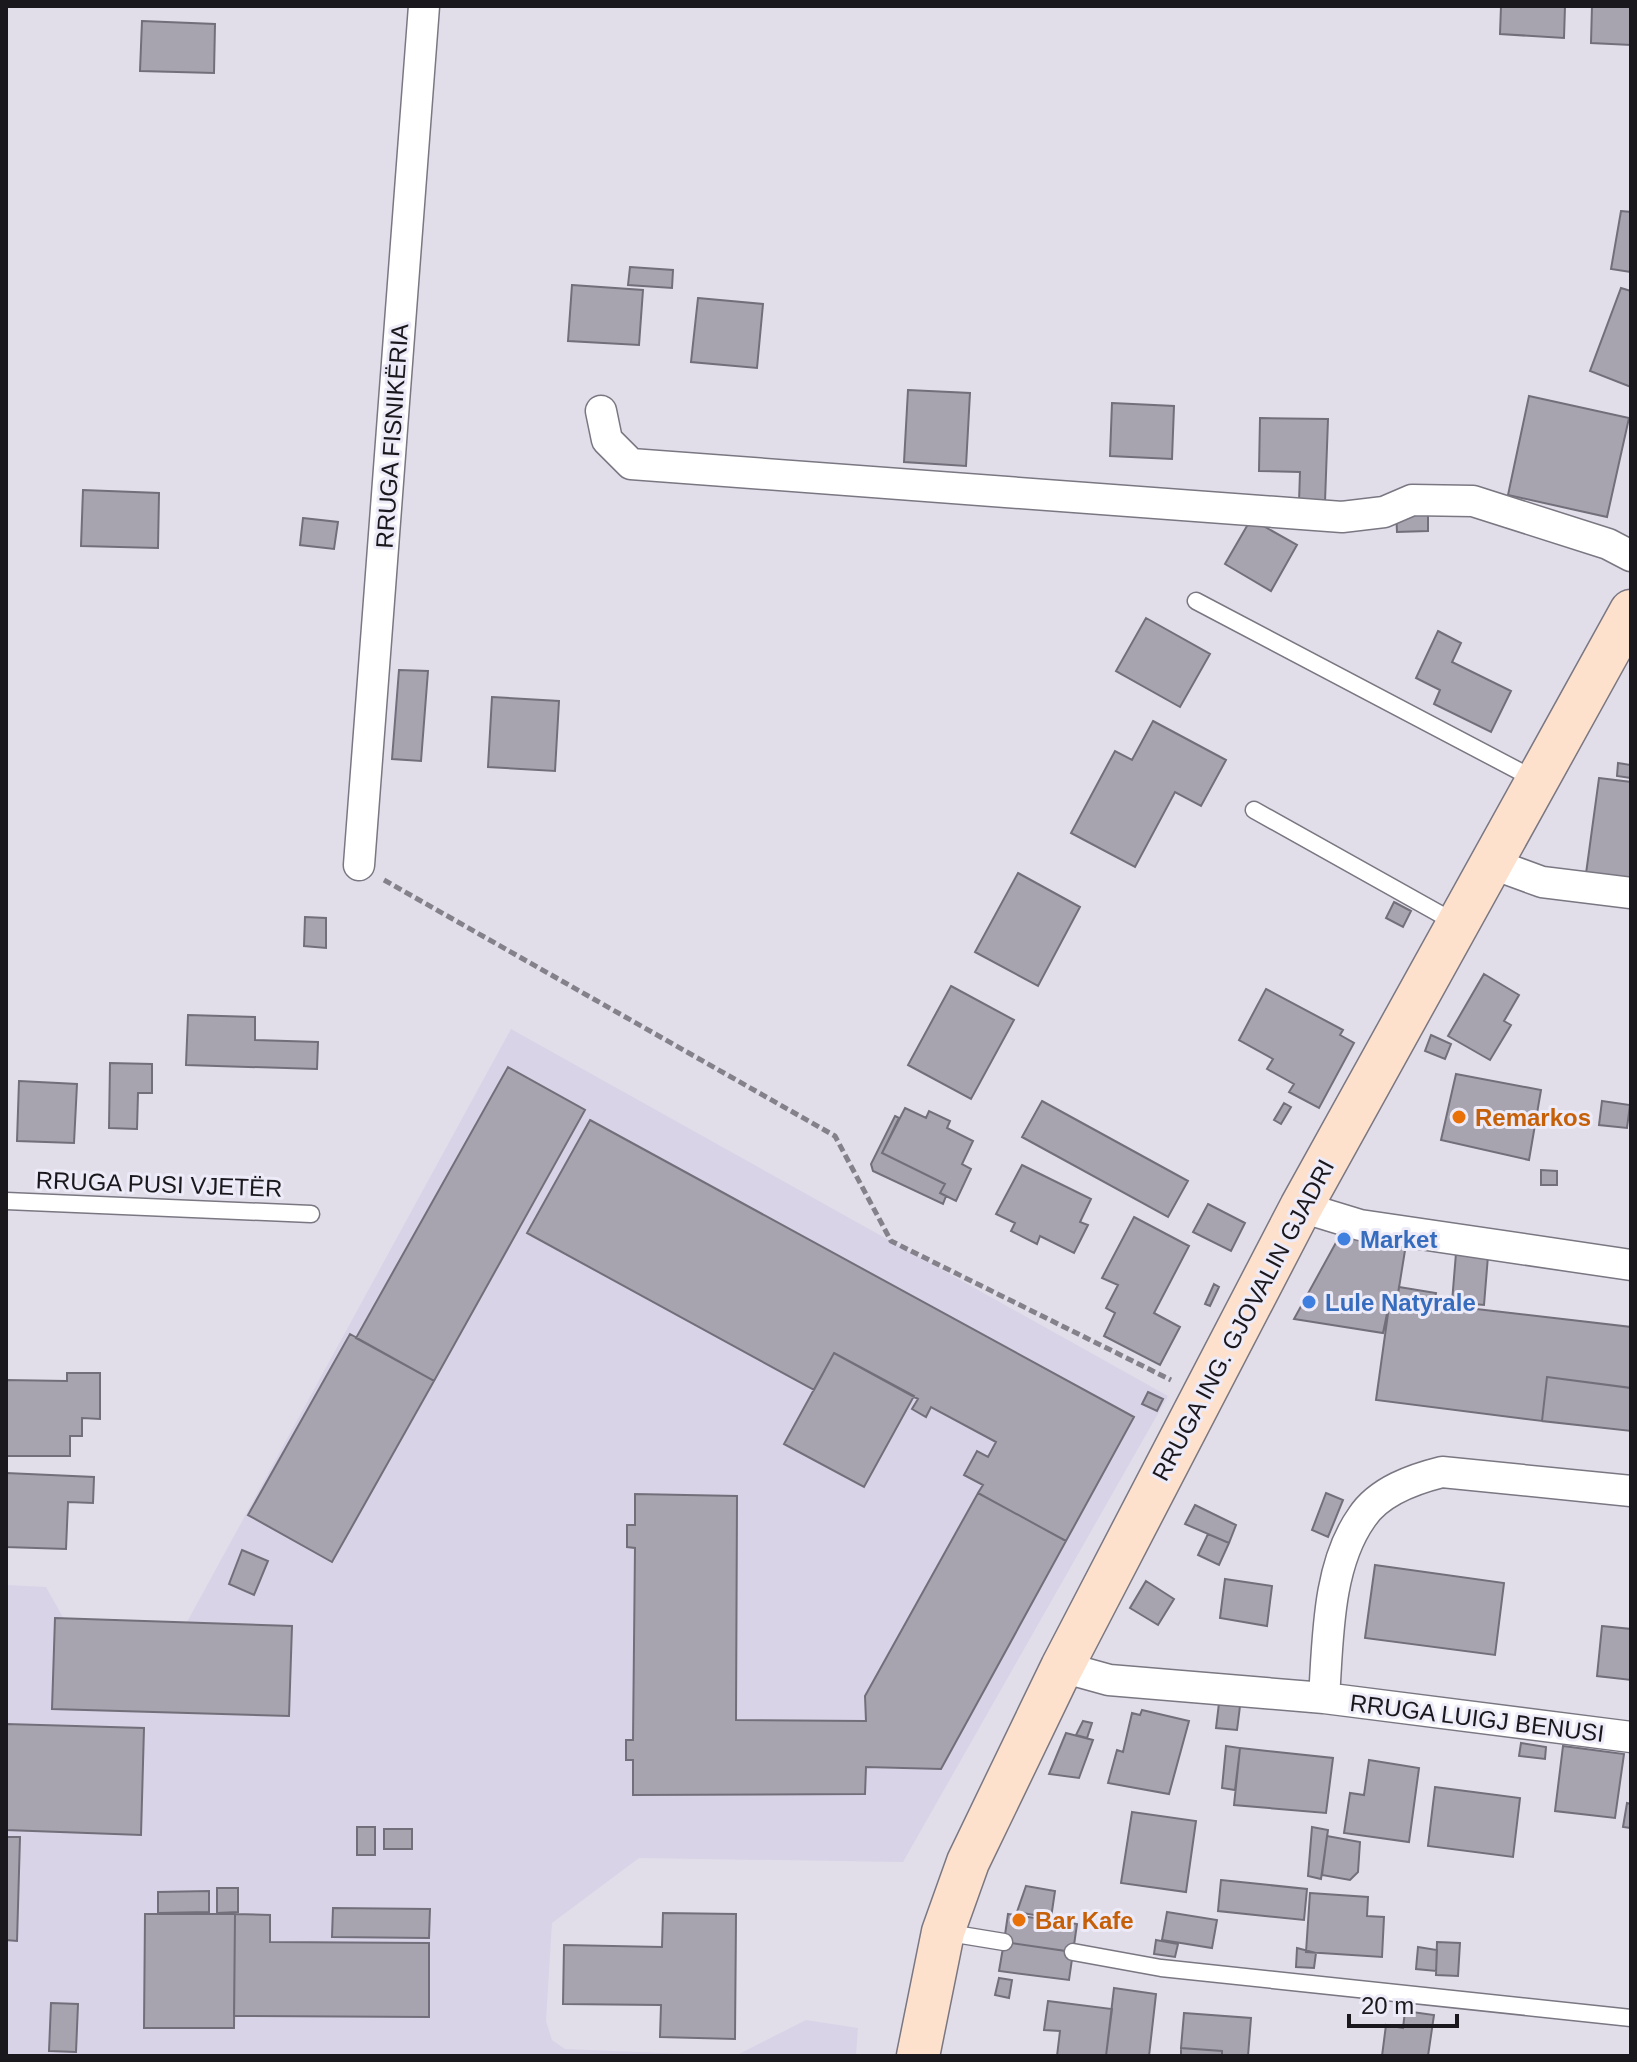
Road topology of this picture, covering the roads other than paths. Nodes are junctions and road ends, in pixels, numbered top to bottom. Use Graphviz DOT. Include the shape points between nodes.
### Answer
graph roads {
  1 [pos="424,6"];
  2 [pos="601,411"];
  3 [pos="1631,556"];
  4 [pos="1196,601"];
  5 [pos="1631,611"];
  6 [pos="1537,781"];
  7 [pos="1254,810"];
  8 [pos="1490,863"];
  9 [pos="359,865"];
  10 [pos="1631,893"];
  11 [pos="1456,923"];
  12 [pos="6,1201"];
  13 [pos="1301,1207"];
  14 [pos="311,1214"];
  15 [pos="1631,1265"];
  16 [pos="1631,1491"];
  17 [pos="1062,1667"];
  18 [pos="1324,1698"];
  19 [pos="1631,1737"];
  20 [pos="943,1932"];
  21 [pos="1004,1942"];
  22 [pos="1073,1952"];
  23 [pos="1631,2018"];
  24 [pos="918,2056"];
  1 -- 9 [label="street, RRUGA FISNIKËRIA"];
  2 -- 3 [label="street" via="607,440 631,464 1342,517 1444,498 1473,501"];
  4 -- 6 [label="lane"];
  5 -- 6 [label="main road, RRUGA ING. GJOVALIN GJADRI"];
  6 -- 8 [label="main road, RRUGA ING. GJOVALIN GJADRI"];
  7 -- 11 [label="lane"];
  8 -- 10 [label="street" via="1542,882"];
  8 -- 11 [label="main road, RRUGA ING. GJOVALIN GJADRI"];
  11 -- 13 [label="main road, RRUGA ING. GJOVALIN GJADRI"];
  12 -- 14 [label="lane, RRUGA PUSI VJETËR"];
  13 -- 15 [label="street" via="1360,1225"];
  13 -- 17 [label="main road, RRUGA ING. GJOVALIN GJADRI"];
  16 -- 18 [label="street, RRUGA LUIGJ BENUSI" via="1442,1472 1416,1478 1379,1501 1362,1516 1335,1590"];
  17 -- 18 [label="street, RRUGA LUIGJ BENUSI" via="1109,1680"];
  17 -- 20 [label="main road, RRUGA ING. GJOVALIN GJADRI" via="968,1862"];
  18 -- 19 [label="street, RRUGA LUIGJ BENUSI"];
  20 -- 21 [label="lane"];
  20 -- 24 [label="main road, RRUGA ING. GJOVALIN GJADRI"];
  22 -- 23 [label="lane" via="1161,1968"];
}
